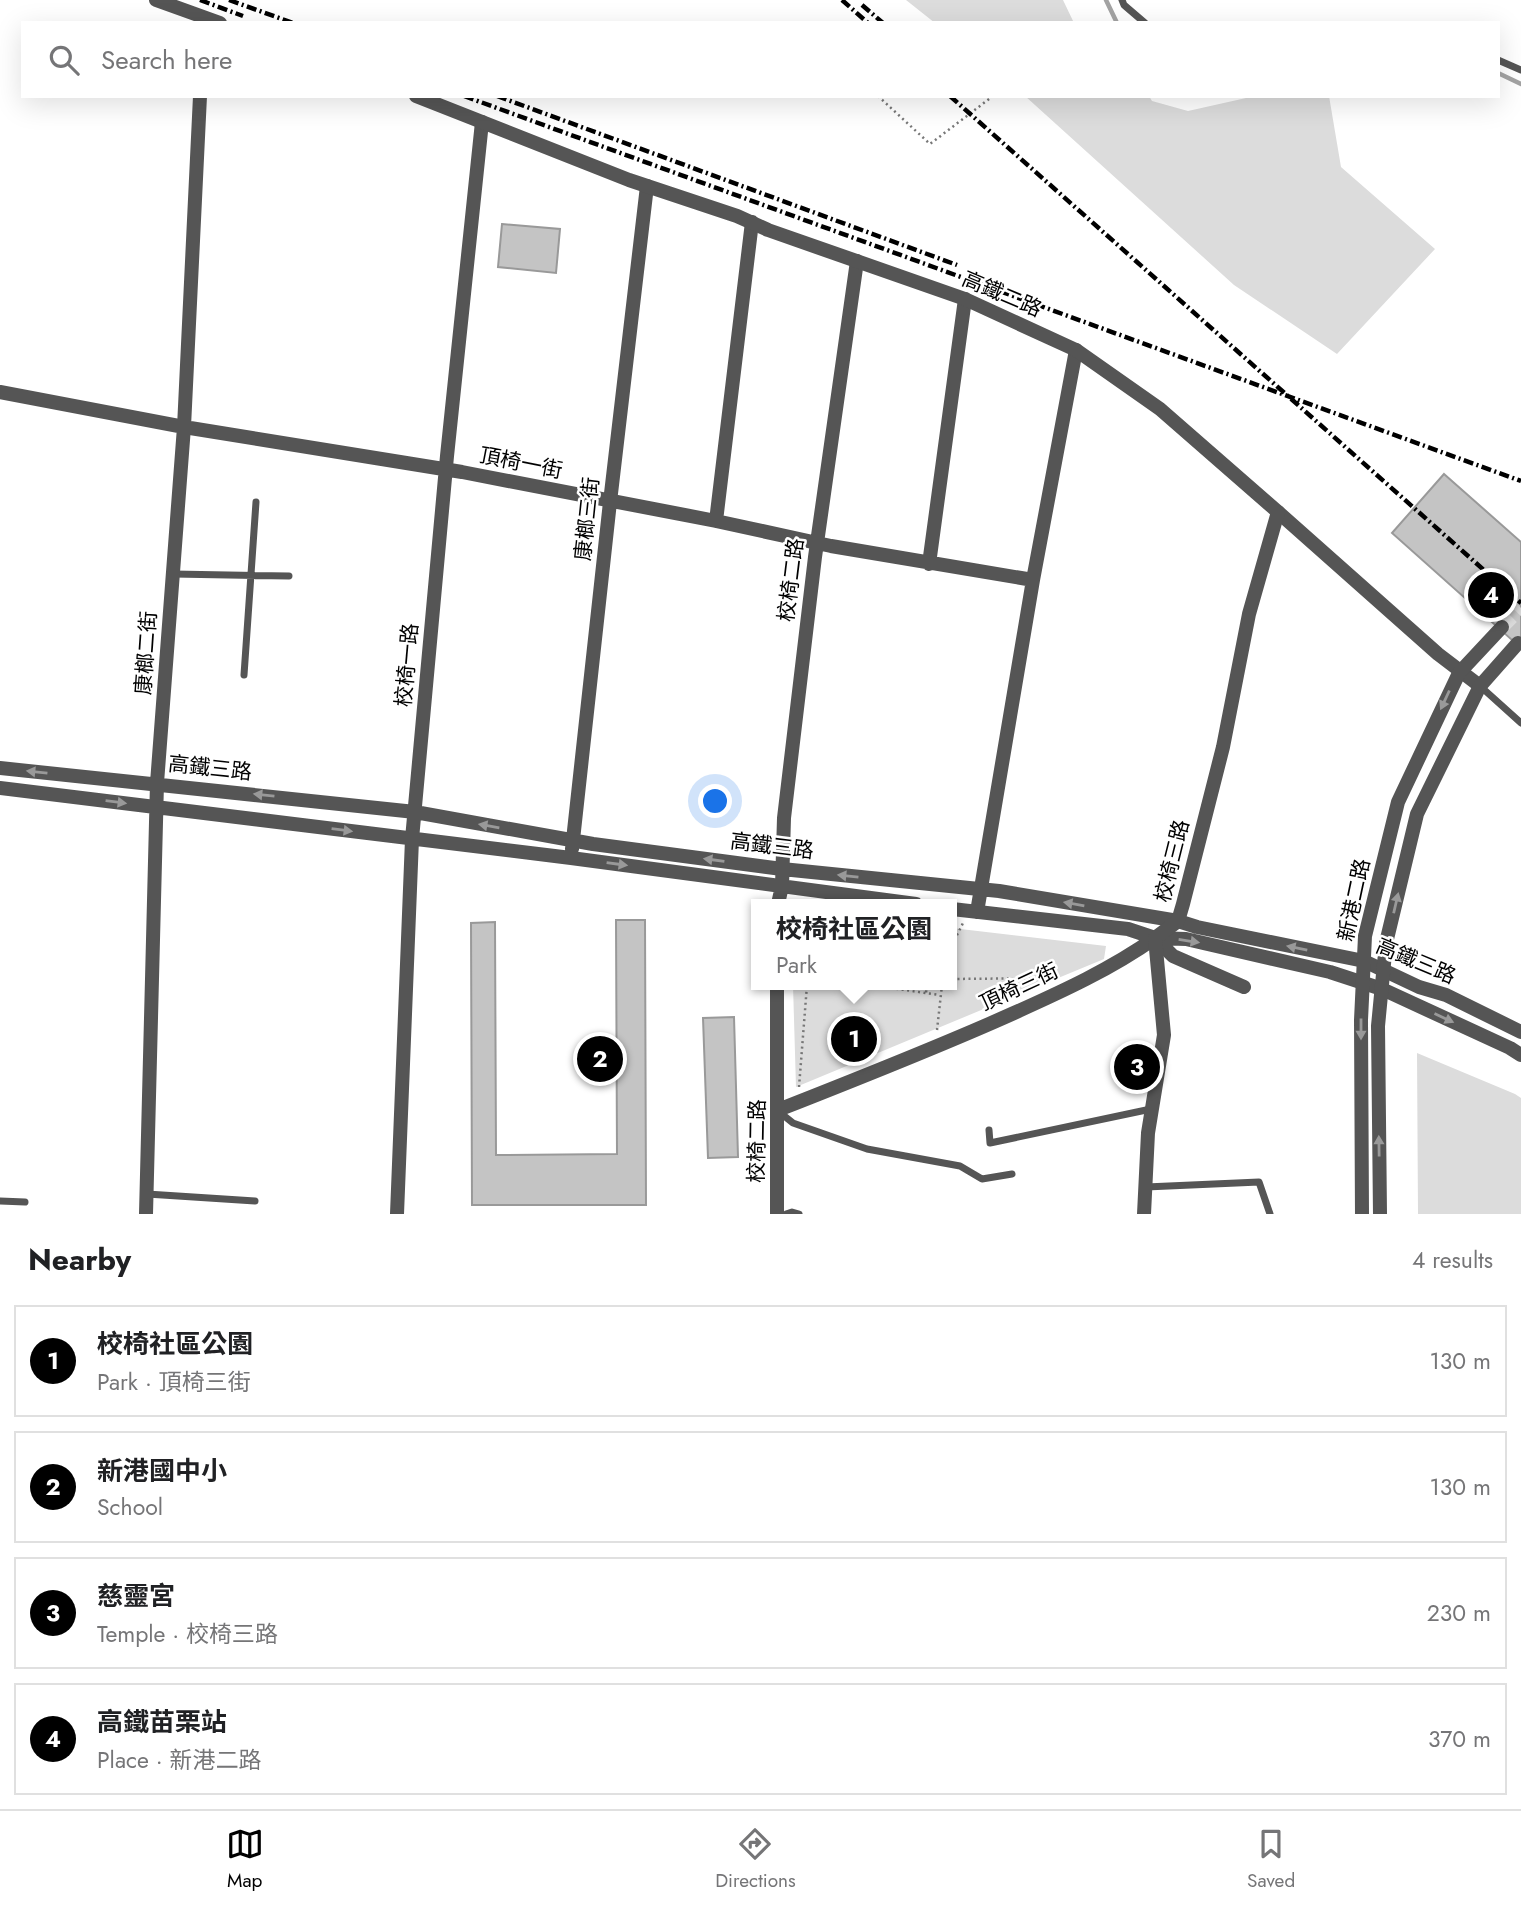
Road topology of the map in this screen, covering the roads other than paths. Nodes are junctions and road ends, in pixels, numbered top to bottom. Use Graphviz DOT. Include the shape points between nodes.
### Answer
graph roads {
  1 [pos="156,0"];
  2 [pos="1122,0"];
  3 [pos="204,20"];
  4 [pos="1143,21"];
  5 [pos="1500,61"];
  6 [pos="1521,70"];
  7 [pos="200,98"];
  8 [pos="421,98"];
  9 [pos="482,122"];
  10 [pos="648,186"];
  11 [pos="752,222"];
  12 [pos="857,261"];
  13 [pos="965,299"];
  14 [pos="1076,350"];
  15 [pos="0,392"];
  16 [pos="184,427"];
  17 [pos="446,470"];
  18 [pos="256,502"];
  19 [pos="610,502"];
  20 [pos="1278,512"];
  21 [pos="716,521"];
  22 [pos="817,542"];
  23 [pos="929,564"];
  24 [pos="173,574"];
  25 [pos="289,576"];
  26 [pos="251,577"];
  27 [pos="1033,580"];
  28 [pos="1502,627"];
  29 [pos="1518,643"];
  30 [pos="1459,673"];
  31 [pos="244,675"];
  32 [pos="1480,686"];
  33 [pos="1521,723"];
  34 [pos="0,768"];
  35 [pos="157,783"];
  36 [pos="0,788"];
  37 [pos="157,807"];
  38 [pos="415,813"];
  39 [pos="412,839"];
  40 [pos="573,839"];
  41 [pos="571,858"];
  42 [pos="782,869"];
  43 [pos="782,886"];
  44 [pos="982,889"];
  45 [pos="779,899"];
  46 [pos="879,899"];
  47 [pos="957,910"];
  48 [pos="977,912"];
  49 [pos="1178,921"];
  50 [pos="1155,938"];
  51 [pos="1364,961"];
  52 [pos="1385,970"];
  53 [pos="1362,982"];
  54 [pos="1244,987"];
  55 [pos="1382,989"];
  56 [pos="777,990"];
  57 [pos="1521,1032"];
  58 [pos="1521,1055"];
  59 [pos="1152,1109"];
  60 [pos="778,1110"];
  61 [pos="989,1130"];
  62 [pos="1012,1174"];
  63 [pos="1145,1187"];
  64 [pos="146,1194"];
  65 [pos="0,1201"];
  66 [pos="255,1201"];
  67 [pos="25,1202"];
  68 [pos="146,1214"];
  69 [pos="397,1214"];
  70 [pos="777,1214"];
  71 [pos="786,1214"];
  72 [pos="799,1214"];
  73 [pos="1144,1214"];
  74 [pos="1270,1214"];
  75 [pos="1362,1214"];
  76 [pos="1380,1214"];
  1 -- 3 [label="street"];
  2 -- 4 [label="lane"];
  5 -- 6 [label="lane"];
  7 -- 16 [label="street, 康榔二街"];
  8 -- 9 [label="street, 高鐵二路"];
  9 -- 10 [label="street, 高鐵二路"];
  9 -- 17 [label="street, 校椅一路"];
  10 -- 11 [label="street, 高鐵二路"];
  10 -- 19 [label="street, 康榔三街"];
  11 -- 12 [label="street, 高鐵二路"];
  11 -- 21 [label="street"];
  12 -- 13 [label="street, 高鐵二路"];
  12 -- 22 [label="street, 校椅二路"];
  13 -- 14 [label="street, 高鐵二路"];
  13 -- 23 [label="street"];
  14 -- 20 [label="street, 高鐵二路" via="1160,409"];
  14 -- 27 [label="street"];
  15 -- 16 [label="street, 頂椅一街"];
  16 -- 17 [label="street, 頂椅一街"];
  16 -- 24 [label="street, 康榔二街"];
  17 -- 19 [label="street, 頂椅一街"];
  17 -- 38 [label="street, 校椅一路"];
  18 -- 26 [label="lane"];
  19 -- 21 [label="street, 頂椅一街"];
  19 -- 40 [label="street, 康榔三街"];
  20 -- 30 [label="street, 高鐵二路"];
  20 -- 49 [label="street, 校椅三路" via="1249,614 1223,747"];
  21 -- 22 [label="street, 頂椅一街"];
  22 -- 23 [label="street, 頂椅一街"];
  22 -- 42 [label="street, 校椅二路"];
  23 -- 27 [label="street, 頂椅一街"];
  24 -- 26 [label="lane"];
  24 -- 35 [label="street, 康榔二街"];
  25 -- 26 [label="lane"];
  26 -- 31 [label="lane"];
  27 -- 44 [label="street"];
  28 -- 30 [label="street, 新港二路"];
  29 -- 32 [label="street, 新港二路"];
  30 -- 32 [label="street, 高鐵二路"];
  30 -- 51 [label="street, 新港二路, one-way" via="1398,802 1365,936"];
  32 -- 33 [label="lane"];
  52 -- 32 [label="street, 新港二路, one-way" via="1386,943 1417,814"];
  35 -- 34 [label="street, 高鐵三路, one-way"];
  35 -- 37 [label="street, 康榔二街"];
  38 -- 35 [label="street, 高鐵三路, one-way"];
  36 -- 37 [label="street, 高鐵三路, one-way"];
  37 -- 39 [label="street, 高鐵三路, one-way"];
  37 -- 64 [label="street, 康榔二街"];
  38 -- 39 [label="street, 校椅一路"];
  40 -- 38 [label="street, 高鐵三路, one-way"];
  39 -- 41 [label="street, 高鐵三路"];
  39 -- 69 [label="street, 校椅一路"];
  40 -- 41 [label="street, 康榔三街"];
  42 -- 40 [label="street, 高鐵三路, one-way"];
  41 -- 43 [label="street, 高鐵三路, one-way"];
  42 -- 43 [label="street, 校椅二路"];
  44 -- 42 [label="street, 高鐵三路, one-way"];
  43 -- 45 [label="street, 校椅二路"];
  43 -- 46 [label="street, 高鐵三路"];
  44 -- 48 [label="street"];
  49 -- 44 [label="street, 高鐵三路, one-way"];
  47 -- 48 [label="street, 高鐵三路"];
  48 -- 50 [label="street, 高鐵三路" via="1128,929"];
  49 -- 50 [label="street, 校椅三路"];
  51 -- 49 [label="street, 高鐵三路, one-way"];
  50 -- 53 [label="street, 高鐵三路, one-way" via="1186,939"];
  50 -- 54 [label="street" via="1173,956"];
  50 -- 59 [label="street" via="1164,1035"];
  50 -- 60 [label="street, 頂椅三街" via="1127,958 1051,996"];
  51 -- 52 [label="street, 高鐵三路"];
  51 -- 53 [label="street, 新港二路"];
  52 -- 55 [label="street, 新港二路"];
  52 -- 57 [label="street, 高鐵三路"];
  53 -- 55 [label="street, 高鐵三路"];
  53 -- 75 [label="street, 新港二路, one-way"];
  55 -- 58 [label="street, 高鐵三路, one-way"];
  76 -- 55 [label="street, 新港二路, one-way" via="1377,1037"];
  56 -- 60 [label="street, 校椅二路"];
  59 -- 61 [label="lane" via="990,1143"];
  59 -- 63 [label="street"];
  60 -- 62 [label="lane" via="793,1123 867,1149 960,1166 982,1179"];
  60 -- 70 [label="street, 校椅二路"];
  63 -- 73 [label="street"];
  63 -- 74 [label="lane" via="1259,1182"];
  64 -- 66 [label="lane"];
  64 -- 68 [label="street, 康榔二街"];
  65 -- 67 [label="lane"];
  71 -- 72 [label="lane"];
}
